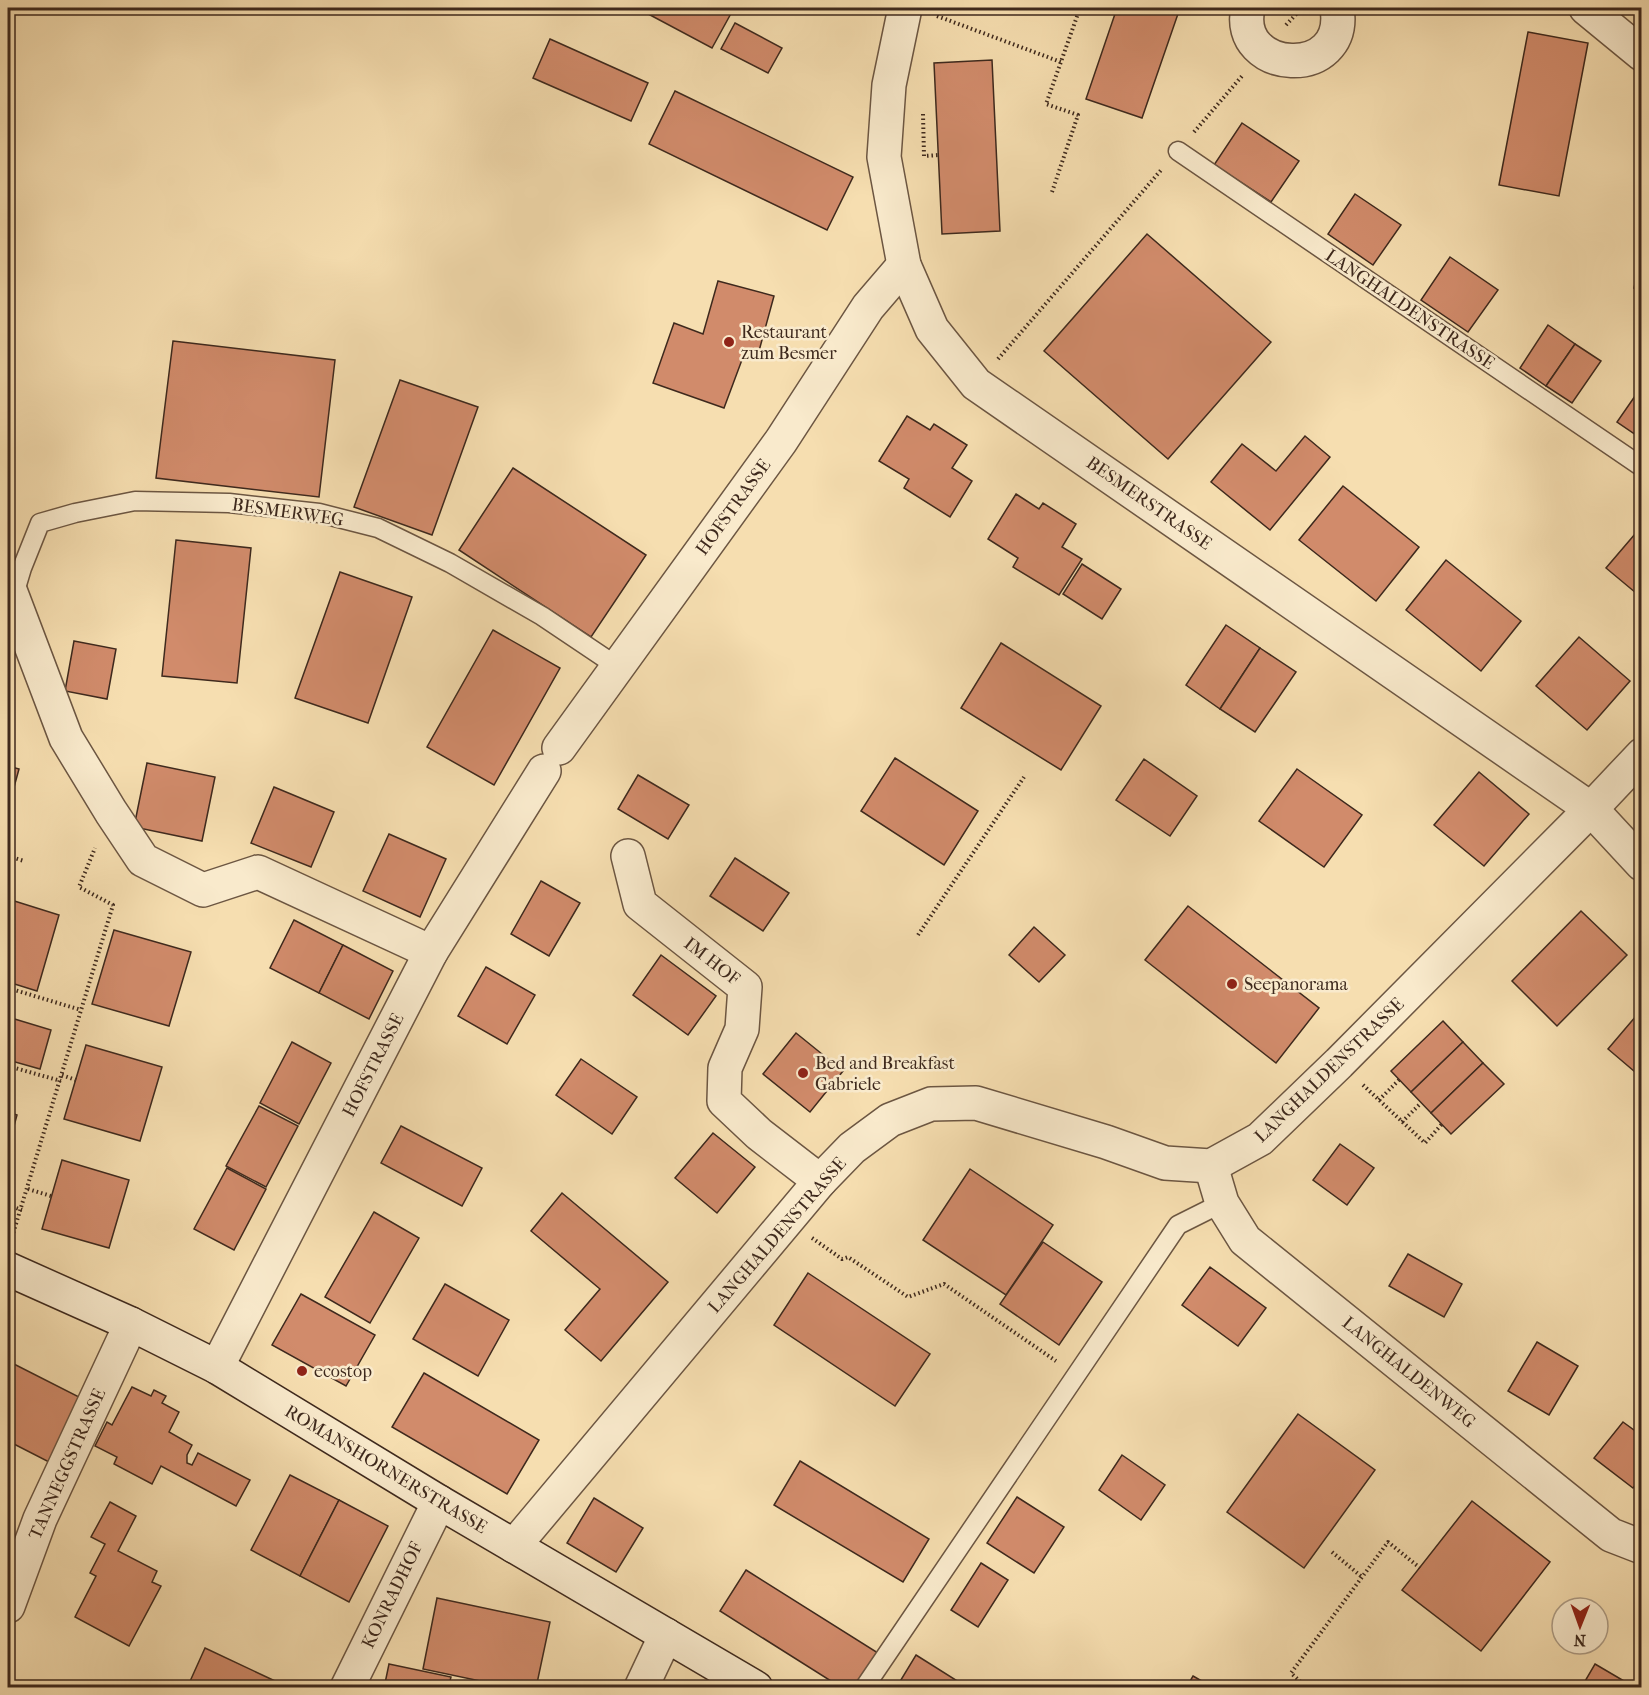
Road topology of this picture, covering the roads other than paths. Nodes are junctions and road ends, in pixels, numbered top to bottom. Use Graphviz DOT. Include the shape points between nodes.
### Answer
graph roads {
  1 [pos="904,8"];
  2 [pos="1248,8"];
  3 [pos="1337,8"];
  4 [pos="1586,8"];
  5 [pos="1641,54"];
  6 [pos="1178,151"];
  7 [pos="904,265"];
  8 [pos="1641,467"];
  9 [pos="10,593"];
  10 [pos="618,667"];
  11 [pos="1641,755"];
  12 [pos="1591,809"];
  13 [pos="628,856"];
  14 [pos="1641,864"];
  15 [pos="431,952"];
  16 [pos="1211,1166"];
  17 [pos="820,1181"];
  18 [pos="1222,1203"];
  19 [pos="9,1264"];
  20 [pos="131,1324"];
  21 [pos="218,1367"];
  22 [pos="439,1502"];
  23 [pos="514,1546"];
  24 [pos="1641,1547"];
  25 [pos="8,1606"];
  26 [pos="666,1635"];
  27 [pos="347,1688"];
  28 [pos="641,1688"];
  29 [pos="756,1688"];
  30 [pos="864,1688"];
  1 -- 7 [label="street, BESMERSTRASSE" via="889,85 884,157"];
  2 -- 3 [label="street" via="1248,28 1254,41 1276,59 1291,62 1318,54 1329,44 1336,31"];
  4 -- 5 [label="street"];
  6 -- 8 [label="lane, LANGHALDENSTRASSE"];
  7 -- 10 [label="street, HOFSTRASSE" via="868,307 781,441"];
  7 -- 12 [label="street, BESMERSTRASSE" via="932,329 976,384"];
  9 -- 10 [label="lane, BESMERWEG" via="40,523 75,513 135,501 319,513 378,528 450,563 542,615"];
  9 -- 15 [label="street, BESMERWEG" via="66,738 143,860 202,890 258,872"];
  10 -- 15 [label="street, HOFSTRASSE" via="552,759"];
  11 -- 12 [label="street, LANGHALDENSTRASSE"];
  12 -- 14 [label="street, BESMERSTRASSE"];
  12 -- 16 [label="street, LANGHALDENSTRASSE" via="1260,1139"];
  13 -- 17 [label="street, IM HOF" via="640,904 745,987 742,1029 725,1068 724,1101"];
  15 -- 21 [label="street, HOFSTRASSE"];
  16 -- 17 [label="street, LANGHALDENSTRASSE" via="1165,1162 975,1103 931,1104 890,1120 852,1149"];
  16 -- 18 [label="street, LANGHALDENWEG"];
  17 -- 23 [label="street, LANGHALDENSTRASSE"];
  18 -- 24 [label="street, LANGHALDENWEG" via="1245,1240 1611,1535"];
  18 -- 30 [label="lane" via="1178,1225"];
  19 -- 20 [label="street, ROMANSHORNERSTRASSE"];
  20 -- 21 [label="street, ROMANSHORNERSTRASSE"];
  20 -- 25 [label="street, TANNEGGSTRASSE" via="40,1519"];
  21 -- 22 [label="street, ROMANSHORNERSTRASSE"];
  22 -- 23 [label="street, ROMANSHORNERSTRASSE"];
  22 -- 27 [label="street, KONRADHOF"];
  23 -- 26 [label="street, ROMANSHORNERSTRASSE"];
  26 -- 28 [label="street"];
  26 -- 29 [label="street, ROMANSHORNERSTRASSE"];
}
